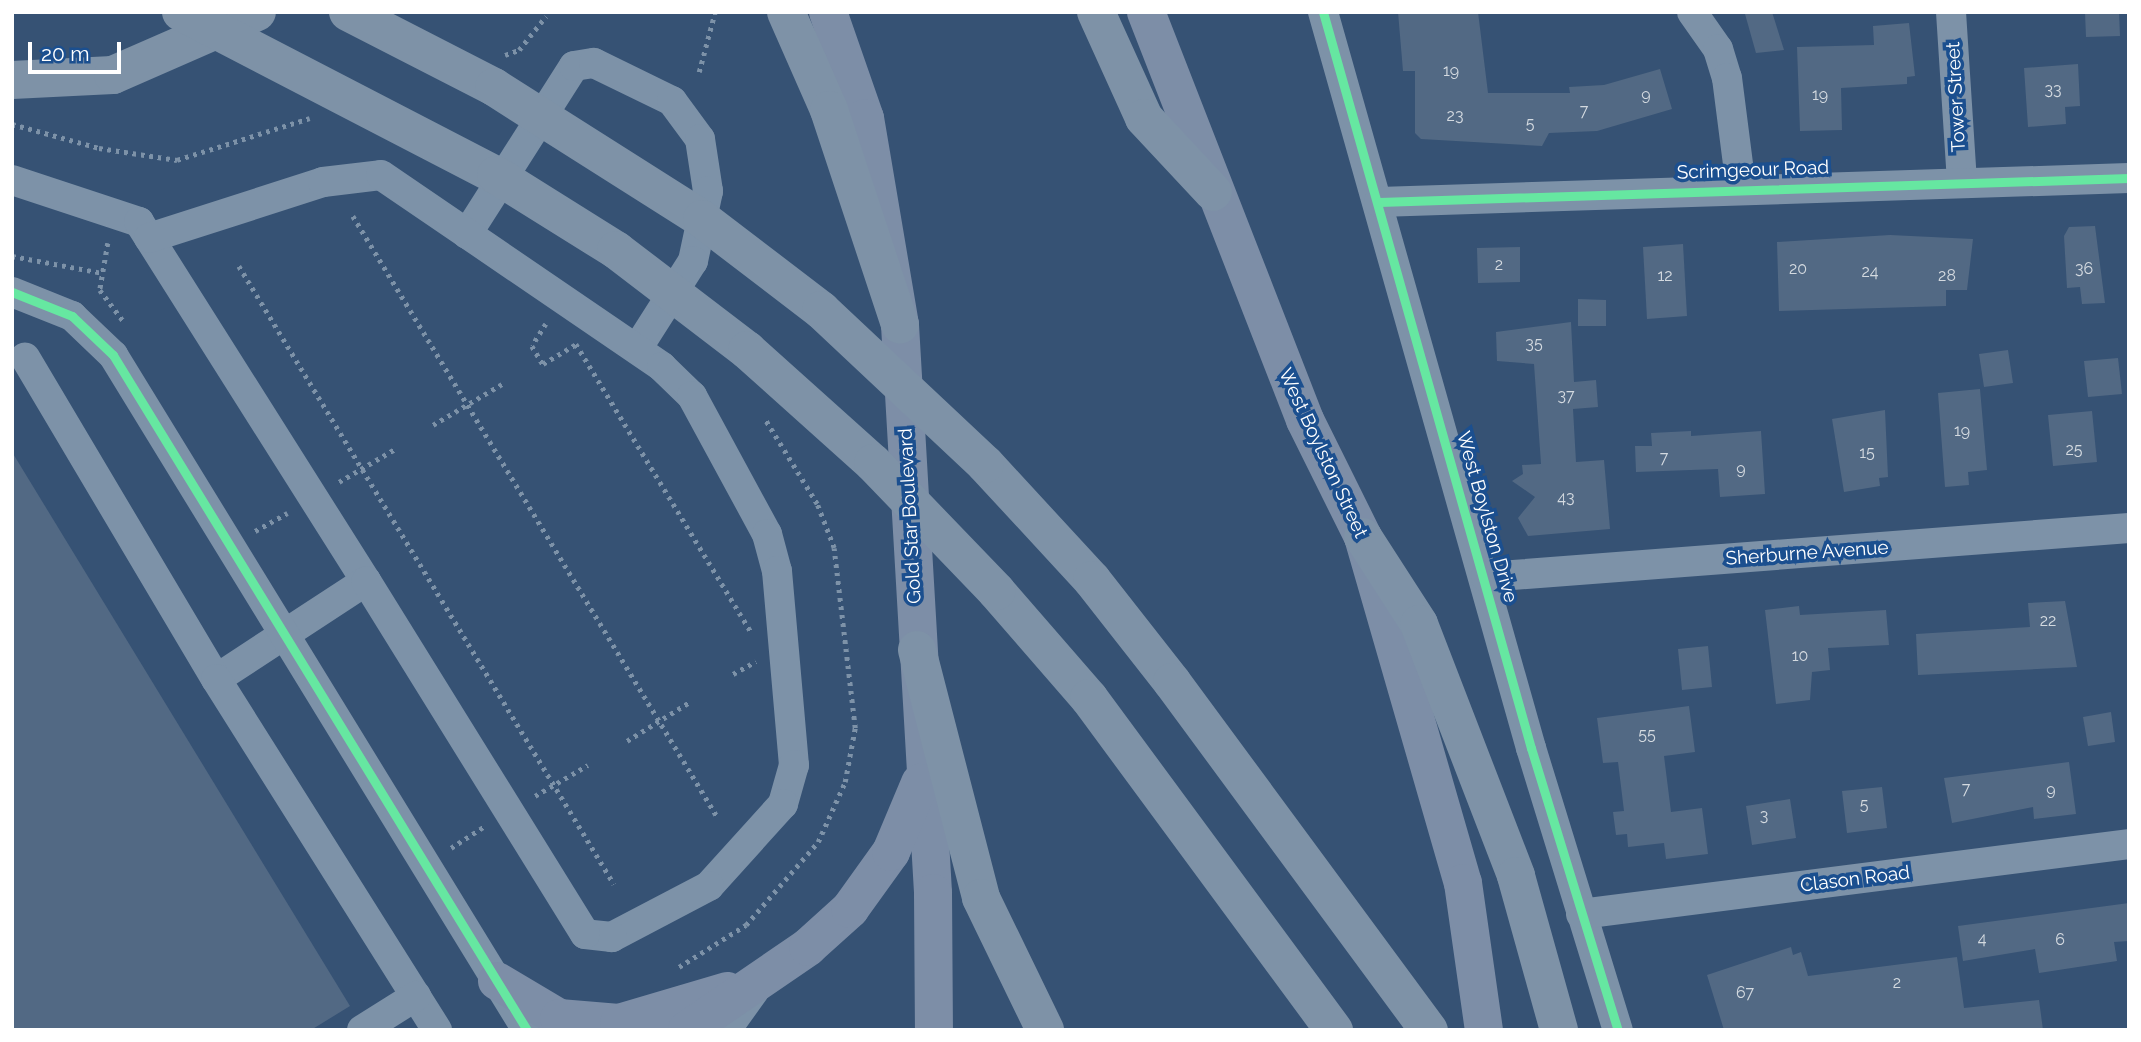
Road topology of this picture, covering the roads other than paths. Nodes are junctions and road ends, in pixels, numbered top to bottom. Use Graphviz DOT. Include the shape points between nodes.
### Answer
graph roads {
  1 [pos="181,12"];
  2 [pos="257,12"];
  3 [pos="348,12"];
  4 [pos="786,12"];
  5 [pos="828,12"];
  6 [pos="1096,12"];
  7 [pos="1146,12"];
  8 [pos="1324,12"];
  9 [pos="1692,12"];
  10 [pos="1951,12"];
  11 [pos="12,80"];
  12 [pos="2129,178"];
  13 [pos="12,180"];
  14 [pos="1962,183"];
  15 [pos="1741,188"];
  16 [pos="1213,192"];
  17 [pos="1379,202"];
  18 [pos="467,234"];
  19 [pos="149,238"];
  20 [pos="12,292"];
  21 [pos="900,324"];
  22 [pos="637,349"];
  23 [pos="25,358"];
  24 [pos="2129,528"];
  25 [pos="1363,537"];
  26 [pos="1486,578"];
  27 [pos="366,581"];
  28 [pos="286,638"];
  29 [pos="917,650"];
  30 [pos="216,679"];
  31 [pos="925,764"];
  32 [pos="2129,844"];
  33 [pos="1581,914"];
  34 [pos="1477,953"];
  35 [pos="497,981"];
  36 [pos="760,982"];
  37 [pos="416,996"];
  38 [pos="1428,1029"];
  39 [pos="362,1030"];
  40 [pos="437,1030"];
  41 [pos="527,1030"];
  42 [pos="687,1030"];
  43 [pos="726,1030"];
  44 [pos="934,1030"];
  45 [pos="1045,1030"];
  46 [pos="1334,1030"];
  47 [pos="1484,1030"];
  48 [pos="1498,1030"];
  49 [pos="1559,1030"];
  50 [pos="1618,1030"];
  1 -- 46 [label="highway, bridge" via="496,175 616,250 747,350 873,463 996,591 1089,698"];
  2 -- 11 [label="highway" via="113,75"];
  3 -- 38 [label="highway, bridge" via="494,87 702,219 821,310 985,464 1092,580 1172,682"];
  4 -- 21 [label="highway" via="829,110"];
  5 -- 21 [label="main road, Gold Star Boulevard" via="865,118"];
  6 -- 16 [label="highway" via="1144,118"];
  7 -- 16 [label="main road, West Boylston Street"];
  8 -- 17 [label="street, West Boylston Drive"];
  9 -- 15 [label="street" via="1718,49 1727,78"];
  10 -- 14 [label="street, Tower Street"];
  12 -- 14 [label="street, Scrimgeour Road"];
  13 -- 19 [label="street" via="139,222"];
  14 -- 15 [label="street, Scrimgeour Road"];
  15 -- 17 [label="street, Scrimgeour Road"];
  16 -- 25 [label="main road, West Boylston Street" via="1305,420"];
  17 -- 26 [label="street, West Boylston Drive"];
  18 -- 19 [label="street" via="382,176 323,181"];
  18 -- 22 [label="street"];
  18 -- 22 [label="street" via="575,66 594,63 672,101 700,139 708,191 693,261"];
  19 -- 27 [label="street"];
  20 -- 28 [label="street" via="72,316 113,355"];
  21 -- 29 [label="main road, Gold Star Boulevard"];
  22 -- 27 [label="street" via="692,396 767,534 777,571 794,765 783,804 709,886 612,937 585,934"];
  23 -- 30 [label="street"];
  24 -- 26 [label="street, Sherburne Avenue"];
  25 -- 34 [label="main road, West Boylston Street" via="1450,835"];
  25 -- 49 [label="highway" via="1419,624 1516,877"];
  26 -- 33 [label="street, West Boylston Drive"];
  27 -- 28 [label="street"];
  28 -- 30 [label="street"];
  28 -- 35 [label="street"];
  29 -- 31 [label="main road, Gold Star Boulevard"];
  29 -- 45 [label="highway" via="981,898"];
  30 -- 37 [label="street"];
  31 -- 36 [label="main road" via="903,829 868,888 823,935"];
  31 -- 44 [label="main road, Gold Star Boulevard"];
  32 -- 33 [label="street, Clason Road"];
  33 -- 50 [label="street, West Boylston Drive"];
  34 -- 47 [label="main road, West Boylston Street"];
  34 -- 48 [label="main road"];
  35 -- 36 [label="main road" via="559,1018 619,1023"];
  35 -- 41 [label="street"];
  36 -- 42 [label="main road"];
  36 -- 43 [label="street"];
  37 -- 39 [label="street"];
  37 -- 40 [label="street"];
}
